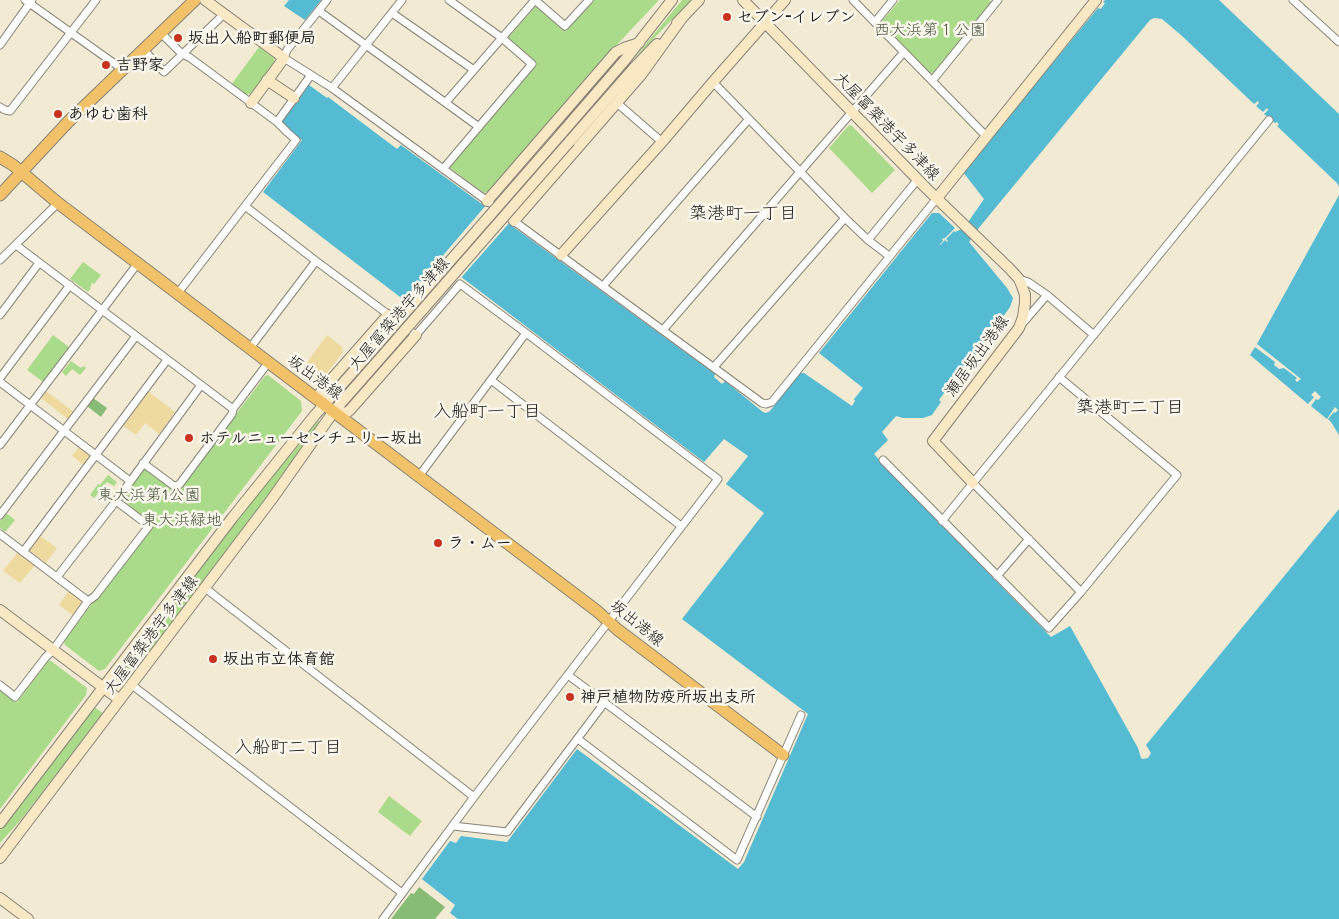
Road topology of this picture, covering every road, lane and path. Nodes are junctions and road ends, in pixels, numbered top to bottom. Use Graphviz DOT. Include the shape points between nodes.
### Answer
graph roads {
  1 [pos="96,0"];
  2 [pos="194,0"];
  3 [pos="205,0"];
  4 [pos="327,0"];
  5 [pos="402,0"];
  6 [pos="449,0"];
  7 [pos="535,0"];
  8 [pos="589,0"];
  9 [pos="672,0"];
  10 [pos="699,0"];
  11 [pos="743,0"];
  12 [pos="785,0"];
  13 [pos="853,0"];
  14 [pos="893,0"];
  15 [pos="998,0"];
  16 [pos="1096,0"];
  17 [pos="1293,0"];
  18 [pos="29,1"];
  19 [pos="319,11"];
  20 [pos="392,13"];
  21 [pos="224,14"];
  22 [pos="682,18"];
  23 [pos="765,22"];
  24 [pos="875,22"];
  25 [pos="160,32"];
  26 [pos="71,33"];
  27 [pos="502,38"];
  28 [pos="1339,42"];
  29 [pos="639,43"];
  30 [pos="0,45"];
  31 [pos="366,46"];
  32 [pos="143,49"];
  33 [pos="904,52"];
  34 [pos="182,54"];
  35 [pos="284,58"];
  36 [pos="122,69"];
  37 [pos="474,70"];
  38 [pos="311,75"];
  39 [pos="267,80"];
  40 [pos="932,81"];
  41 [pos="713,82"];
  42 [pos="332,88"];
  43 [pos="294,98"];
  44 [pos="446,102"];
  45 [pos="250,103"];
  46 [pos="617,103"];
  47 [pos="0,106"];
  48 [pos="852,112"];
  49 [pos="749,119"];
  50 [pos="1269,120"];
  51 [pos="277,122"];
  52 [pos="479,127"];
  53 [pos="986,136"];
  54 [pos="662,142"];
  55 [pos="0,157"];
  56 [pos="443,169"];
  57 [pos="21,172"];
  58 [pos="800,172"];
  59 [pos="918,179"];
  60 [pos="0,195"];
  61 [pos="937,198"];
  62 [pos="487,201"];
  63 [pos="58,203"];
  64 [pos="245,206"];
  65 [pos="845,218"];
  66 [pos="514,221"];
  67 [pos="868,240"];
  68 [pos="16,244"];
  69 [pos="561,255"];
  70 [pos="889,256"];
  71 [pos="0,260"];
  72 [pos="316,262"];
  73 [pos="39,263"];
  74 [pos="138,263"];
  75 [pos="1018,279"];
  76 [pos="70,285"];
  77 [pos="603,286"];
  78 [pos="178,293"];
  79 [pos="1047,295"];
  80 [pos="102,310"];
  81 [pos="388,314"];
  82 [pos="0,315"];
  83 [pos="1019,328"];
  84 [pos="663,330"];
  85 [pos="526,333"];
  86 [pos="416,335"];
  87 [pos="1094,335"];
  88 [pos="136,336"];
  89 [pos="250,348"];
  90 [pos="167,360"];
  91 [pos="268,363"];
  92 [pos="714,367"];
  93 [pos="1059,377"];
  94 [pos="0,378"];
  95 [pos="491,380"];
  96 [pos="0,382"];
  97 [pos="201,385"];
  98 [pos="30,405"];
  99 [pos="329,408"];
  100 [pos="233,409"];
  101 [pos="63,431"];
  102 [pos="0,445"];
  103 [pos="96,456"];
  104 [pos="883,460"];
  105 [pos="143,463"];
  106 [pos="419,476"];
  107 [pos="130,481"];
  108 [pos="973,483"];
  109 [pos="116,501"];
  110 [pos="0,514"];
  111 [pos="942,521"];
  112 [pos="682,526"];
  113 [pos="0,534"];
  114 [pos="1029,539"];
  115 [pos="24,552"];
  116 [pos="998,576"];
  117 [pos="57,577"];
  118 [pos="204,588"];
  119 [pos="1081,592"];
  120 [pos="88,601"];
  121 [pos="0,610"];
  122 [pos="608,621"];
  123 [pos="53,650"];
  124 [pos="568,675"];
  125 [pos="0,685"];
  126 [pos="132,685"];
  127 [pos="103,688"];
  128 [pos="120,700"];
  129 [pos="604,702"];
  130 [pos="801,716"];
  131 [pos="578,739"];
  132 [pos="784,755"];
  133 [pos="474,798"];
  134 [pos="757,817"];
  135 [pos="0,823"];
  136 [pos="452,826"];
  137 [pos="0,858"];
  138 [pos="402,893"];
  139 [pos="0,898"];
  140 [pos="28,919"];
  141 [pos="383,919"];
  1 -- 26 [label="street"];
  2 -- 25 [label="main road"];
  3 -- 21 [label="main road"];
  4 -- 19 [label="street"];
  5 -- 20 [label="street"];
  6 -- 27 [label="street"];
  7 -- 8 [label="street" via="565,26"];
  7 -- 27 [label="street"];
  9 -- 29 [label="main road, 大屋冨築港宇多津線"];
  10 -- 22 [label="main road, 大屋冨築港宇多津線"];
  11 -- 23 [label="main road, 大屋冨築港宇多津線"];
  12 -- 23 [label="main road"];
  13 -- 24 [label="street"];
  14 -- 24 [label="street"];
  15 -- 40 [label="street"];
  16 -- 53 [label="main road, 大屋冨築港宇多津線"];
  17 -- 28 [label="street"];
  18 -- 26 [label="street"];
  18 -- 30 [label="street"];
  19 -- 31 [label="street"];
  19 -- 35 [label="street"];
  20 -- 31 [label="street"];
  20 -- 37 [label="street"];
  21 -- 34 [label="street"];
  21 -- 35 [label="main road"];
  22 -- 46 [label="main road"];
  22 -- 99 [label="main road, 大屋冨築港宇多津線, bridge" via="634,68 391,346"];
  23 -- 41 [label="main road"];
  23 -- 48 [label="main road, 大屋冨築港宇多津線"];
  24 -- 33 [label="street"];
  25 -- 32 [label="main road"];
  25 -- 34 [label="street"];
  26 -- 36 [label="street"];
  26 -- 47 [label="street" via="10,111"];
  27 -- 37 [label="street"];
  27 -- 52 [label="street" via="532,64"];
  29 -- 62 [label="main road" via="616,53"];
  29 -- 99 [label="main road, 大屋冨築港宇多津線, bridge" via="382,339"];
  31 -- 42 [label="street"];
  31 -- 44 [label="street"];
  32 -- 34 [label="street" via="164,72"];
  32 -- 36 [label="main road"];
  33 -- 40 [label="street"];
  33 -- 48 [label="street"];
  34 -- 45 [label="street"];
  35 -- 38 [label="street"];
  35 -- 39 [label="main road"];
  36 -- 57 [label="main road"];
  37 -- 44 [label="street"];
  38 -- 42 [label="street"];
  38 -- 43 [label="street"];
  39 -- 43 [label="main road"];
  39 -- 45 [label="main road"];
  40 -- 53 [label="street"];
  41 -- 49 [label="street"];
  41 -- 54 [label="main road"];
  42 -- 56 [label="street"];
  43 -- 51 [label="street"];
  44 -- 52 [label="street"];
  45 -- 51 [label="street"];
  46 -- 54 [label="street"];
  46 -- 66 [label="main road"];
  48 -- 58 [label="street"];
  48 -- 59 [label="main road, 大屋冨築港宇多津線"];
  49 -- 58 [label="street"];
  49 -- 77 [label="street"];
  50 -- 87 [label="street"];
  51 -- 64 [label="street" via="296,140"];
  52 -- 56 [label="street"];
  53 -- 61 [label="main road, 大屋冨築港宇多津線"];
  54 -- 69 [label="main road"];
  55 -- 57 [label="main road, 坂出港線"];
  56 -- 62 [label="street"];
  57 -- 60 [label="main road"];
  57 -- 63 [label="main road, 坂出港線"];
  58 -- 65 [label="street"];
  58 -- 84 [label="street"];
  59 -- 61 [label="main road, 大屋冨築港宇多津線"];
  59 -- 67 [label="street"];
  61 -- 70 [label="street"];
  61 -- 75 [label="main road, 瀬居坂出港線"];
  62 -- 66 [label="street"];
  63 -- 68 [label="street"];
  63 -- 74 [label="main road, 坂出港線"];
  64 -- 72 [label="street"];
  64 -- 78 [label="street"];
  65 -- 67 [label="street"];
  65 -- 92 [label="street"];
  66 -- 69 [label="street"];
  67 -- 70 [label="street"];
  68 -- 71 [label="street"];
  68 -- 73 [label="street"];
  69 -- 77 [label="street"];
  70 -- 92 [label="street" via="772,402 762,403"];
  72 -- 81 [label="street"];
  72 -- 89 [label="street"];
  73 -- 76 [label="street"];
  73 -- 82 [label="street"];
  74 -- 78 [label="main road, 坂出港線"];
  74 -- 80 [label="street"];
  75 -- 79 [label="street"];
  75 -- 83 [label="main road, 瀬居坂出港線" via="1025,295"];
  76 -- 80 [label="street"];
  76 -- 94 [label="street"];
  77 -- 84 [label="street"];
  78 -- 89 [label="main road, 坂出港線"];
  79 -- 83 [label="street"];
  79 -- 87 [label="street"];
  80 -- 88 [label="street"];
  80 -- 98 [label="street"];
  81 -- 86 [label="street"];
  81 -- 99 [label="main road" via="322,390 320,394"];
  83 -- 108 [label="main road, 瀬居坂出港線" via="933,441"];
  84 -- 92 [label="street"];
  85 -- 86 [label="street" via="460,284"];
  85 -- 95 [label="street"];
  85 -- 112 [label="street" via="718,479"];
  86 -- 99 [label="main road" via="350,410 346,413"];
  87 -- 93 [label="street"];
  88 -- 90 [label="street"];
  88 -- 101 [label="street"];
  89 -- 91 [label="main road, 坂出港線"];
  90 -- 97 [label="street"];
  90 -- 103 [label="street"];
  91 -- 99 [label="main road, 坂出港線"];
  91 -- 100 [label="street"];
  93 -- 108 [label="street"];
  93 -- 119 [label="street" via="1177,475"];
  95 -- 106 [label="street"];
  95 -- 112 [label="street"];
  96 -- 98 [label="street"];
  97 -- 100 [label="street"];
  97 -- 105 [label="street"];
  98 -- 101 [label="street"];
  98 -- 102 [label="street"];
  99 -- 106 [label="main road, 坂出港線"];
  99 -- 118 [label="main road, 大屋冨築港宇多津線" via="272,499"];
  99 -- 127 [label="main road, 大屋冨築港宇多津線" via="233,517"];
  100 -- 105 [label="street" via="179,485 174,486"];
  101 -- 103 [label="street"];
  101 -- 110 [label="street"];
  103 -- 107 [label="street"];
  103 -- 115 [label="street"];
  104 -- 111 [label="street"];
  105 -- 107 [label="street"];
  106 -- 122 [label="main road, 坂出港線"];
  107 -- 109 [label="street"];
  108 -- 111 [label="street"];
  108 -- 114 [label="street"];
  109 -- 117 [label="street"];
  109 -- 120 [label="street" via="149,526"];
  111 -- 116 [label="street"];
  112 -- 122 [label="street"];
  113 -- 115 [label="street"];
  114 -- 116 [label="street"];
  114 -- 119 [label="street"];
  115 -- 117 [label="street"];
  116 -- 119 [label="street" via="1049,628"];
  117 -- 120 [label="street"];
  118 -- 126 [label="main road, 大屋冨築港宇多津線"];
  118 -- 133 [label="street"];
  120 -- 123 [label="street"];
  121 -- 123 [label="main road"];
  122 -- 124 [label="street"];
  122 -- 132 [label="main road, 坂出港線"];
  123 -- 125 [label="street" via="15,697"];
  123 -- 127 [label="main road"];
  124 -- 129 [label="street"];
  124 -- 133 [label="street"];
  126 -- 128 [label="main road, 大屋冨築港宇多津線"];
  126 -- 138 [label="street"];
  127 -- 128 [label="main road"];
  127 -- 135 [label="main road, 大屋冨築港宇多津線"];
  128 -- 137 [label="main road, 大屋冨築港宇多津線"];
  129 -- 131 [label="street"];
  129 -- 134 [label="street"];
  130 -- 132 [label="street"];
  131 -- 134 [label="street" via="737,860"];
  131 -- 136 [label="street" via="507,832"];
  132 -- 134 [label="street"];
  133 -- 136 [label="street"];
  136 -- 138 [label="street"];
  138 -- 141 [label="street"];
  139 -- 140 [label="main road"];
}
